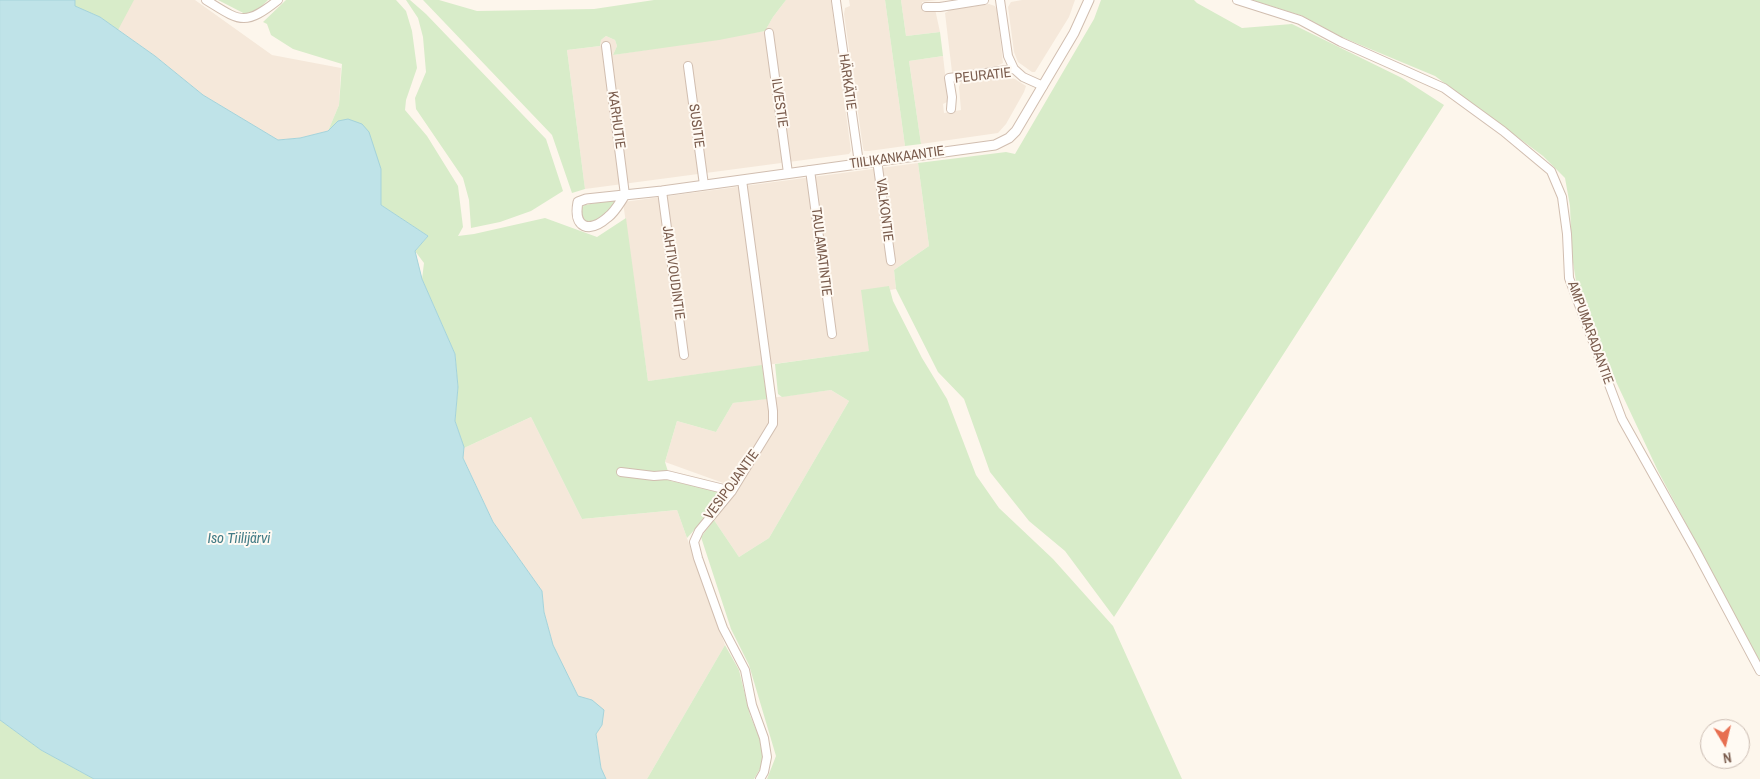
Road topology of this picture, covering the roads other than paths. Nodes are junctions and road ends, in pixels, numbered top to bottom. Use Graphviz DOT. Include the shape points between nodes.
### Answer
graph roads {
  1 [pos="206,0"];
  2 [pos="278,0"];
  3 [pos="984,0"];
  4 [pos="1000,0"];
  5 [pos="1089,0"];
  6 [pos="1237,0"];
  7 [pos="836,1"];
  8 [pos="926,6"];
  9 [pos="769,33"];
  10 [pos="606,46"];
  11 [pos="688,66"];
  12 [pos="1014,70"];
  13 [pos="1043,86"];
  14 [pos="951,109"];
  15 [pos="877,160"];
  16 [pos="859,162"];
  17 [pos="810,170"];
  18 [pos="788,173"];
  19 [pos="742,180"];
  20 [pos="704,185"];
  21 [pos="662,191"];
  22 [pos="625,195"];
  23 [pos="890,261"];
  24 [pos="832,334"];
  25 [pos="684,355"];
  26 [pos="621,472"];
  27 [pos="732,491"];
  28 [pos="1760,670"];
  29 [pos="760,779"];
  1 -- 2 [label="street" via="228,14 244,19 261,13"];
  3 -- 8 [label="street"];
  4 -- 12 [label="street" via="1008,56"];
  5 -- 13 [label="street, TIILIKANKAANTIE"];
  6 -- 28 [label="street, AMPUMARADANTIE" via="1300,20 1340,42 1444,88 1503,131 1551,172 1562,197 1569,278 1622,418"];
  7 -- 16 [label="street, HÄRKÄTIE"];
  9 -- 18 [label="street, ILVESTIE"];
  10 -- 22 [label="street, KARHUTIE"];
  11 -- 20 [label="street, SUSITIE"];
  12 -- 13 [label="street, PEURATIE"];
  12 -- 14 [label="street, PEURATIE" via="949,78"];
  13 -- 15 [label="street, TIILIKANKAANTIE" via="1016,131 995,145"];
  15 -- 16 [label="street, TIILIKANKAANTIE"];
  15 -- 23 [label="street, VALKONTIE"];
  16 -- 17 [label="street, TIILIKANKAANTIE"];
  17 -- 18 [label="street, TIILIKANKAANTIE"];
  17 -- 24 [label="street, TAULAMATINTIE"];
  18 -- 19 [label="street, TIILIKANKAANTIE"];
  19 -- 20 [label="street, TIILIKANKAANTIE"];
  19 -- 27 [label="street, VESIPOJANTIE" via="773,424"];
  20 -- 21 [label="street, TIILIKANKAANTIE"];
  21 -- 22 [label="street, TIILIKANKAANTIE"];
  21 -- 25 [label="street, JAHTIVOUDINTIE"];
  22 -- 22 [label="street, TIILIKANKAANTIE" via="578,202 577,220 589,227 597,225 610,216"];
  26 -- 27 [label="street" via="654,476 667,474"];
  27 -- 29 [label="street, VESIPOJANTIE" via="699,531 694,542 723,628 745,670 752,705 764,738 767,756"];
}
